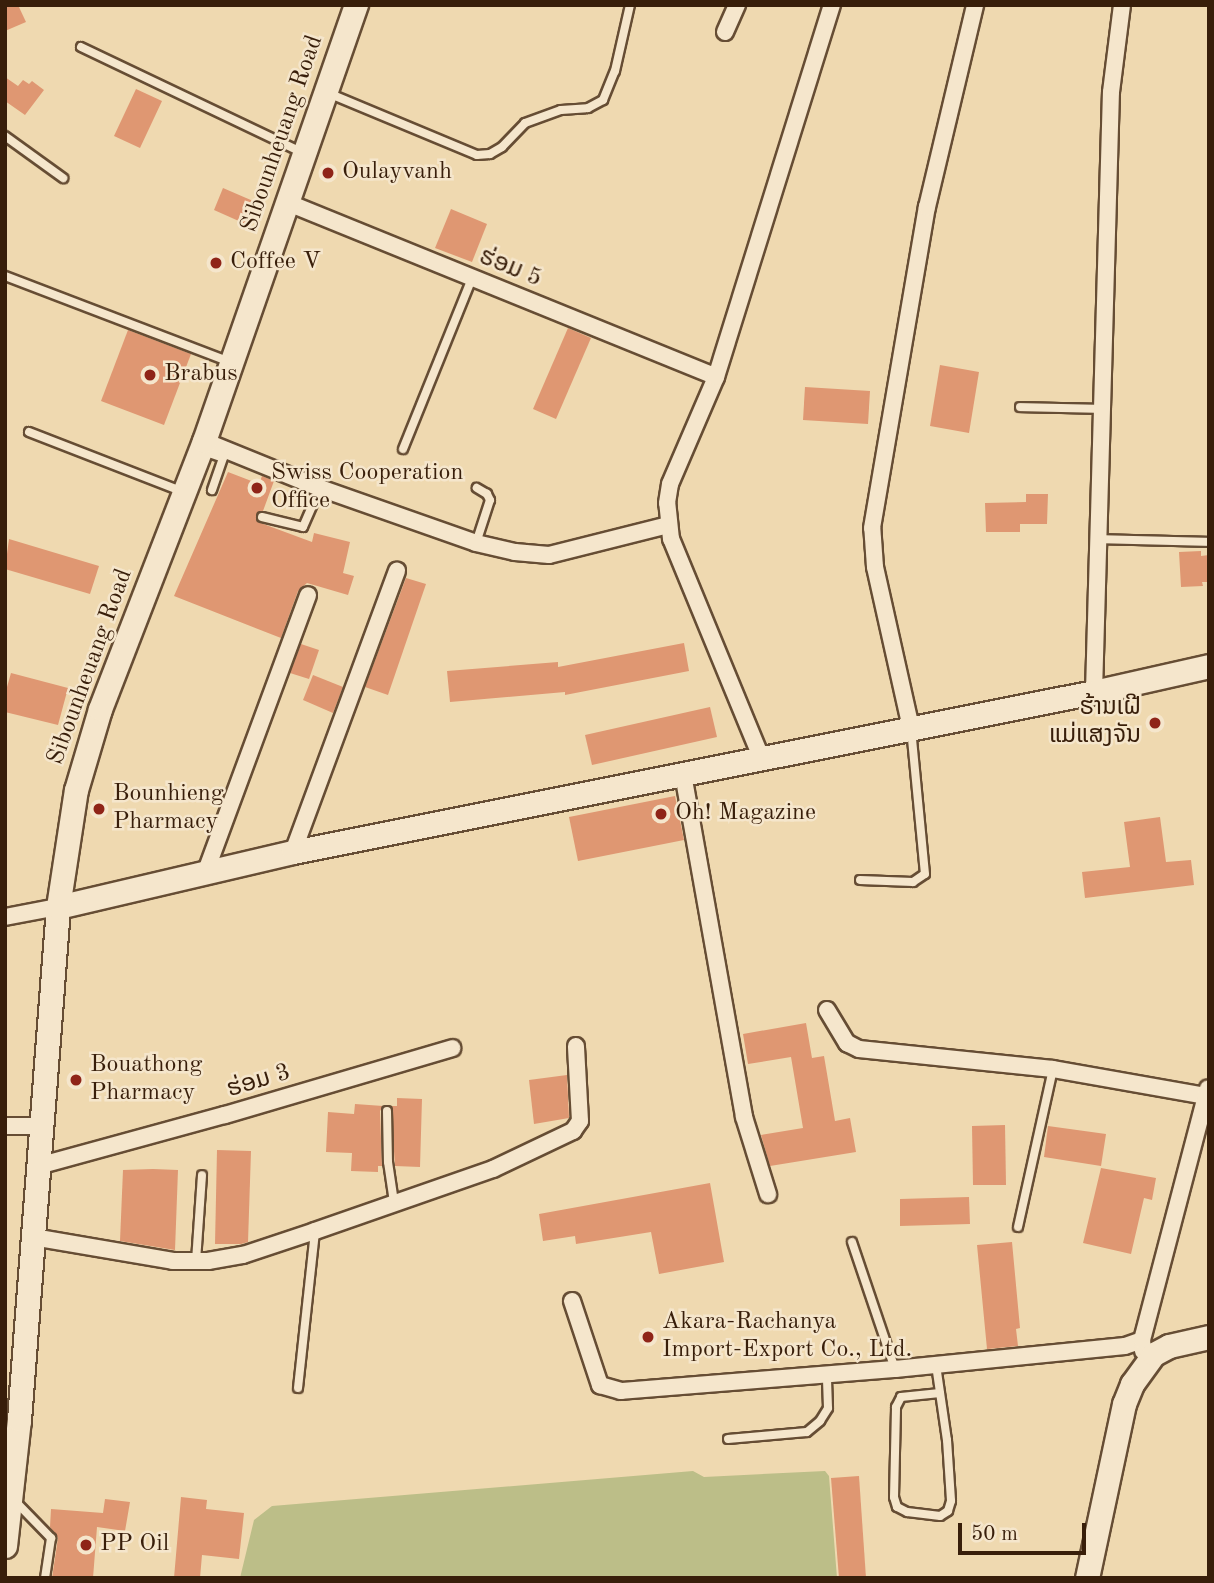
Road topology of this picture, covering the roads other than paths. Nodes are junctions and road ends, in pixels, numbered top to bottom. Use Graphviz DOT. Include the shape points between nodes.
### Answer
graph roads {
  1 [pos="356,5"];
  2 [pos="630,5"];
  3 [pos="737,5"];
  4 [pos="832,5"];
  5 [pos="975,5"];
  6 [pos="1122,5"];
  7 [pos="725,32"];
  8 [pos="81,47"];
  9 [pos="325,92"];
  10 [pos="5,136"];
  11 [pos="303,153"];
  12 [pos="63,178"];
  13 [pos="286,202"];
  14 [pos="5,276"];
  15 [pos="472,278"];
  16 [pos="232,362"];
  17 [pos="716,377"];
  18 [pos="1020,407"];
  19 [pos="1102,409"];
  20 [pos="29,432"];
  21 [pos="202,446"];
  22 [pos="402,449"];
  23 [pos="320,488"];
  24 [pos="477,488"];
  25 [pos="212,490"];
  26 [pos="184,492"];
  27 [pos="262,517"];
  28 [pos="668,525"];
  29 [pos="1098,538"];
  30 [pos="1209,542"];
  31 [pos="476,543"];
  32 [pos="397,571"];
  33 [pos="308,595"];
  34 [pos="1209,666"];
  35 [pos="1094,692"];
  36 [pos="911,728"];
  37 [pos="761,757"];
  38 [pos="683,774"];
  39 [pos="293,852"];
  40 [pos="206,871"];
  41 [pos="860,880"];
  42 [pos="58,907"];
  43 [pos="5,917"];
  44 [pos="827,1010"];
  45 [pos="576,1046"];
  46 [pos="452,1048"];
  47 [pos="1053,1069"];
  48 [pos="1207,1091"];
  49 [pos="387,1111"];
  50 [pos="5,1126"];
  51 [pos="41,1126"];
  52 [pos="38,1166"];
  53 [pos="202,1175"];
  54 [pos="768,1194"];
  55 [pos="394,1202"];
  56 [pos="1017,1227"];
  57 [pos="315,1231"];
  58 [pos="33,1237"];
  59 [pos="852,1242"];
  60 [pos="196,1261"];
  61 [pos="572,1301"];
  62 [pos="1209,1337"];
  63 [pos="1142,1340"];
  64 [pos="936,1365"];
  65 [pos="1143,1366"];
  66 [pos="894,1369"];
  67 [pos="827,1374"];
  68 [pos="298,1388"];
  69 [pos="940,1393"];
  70 [pos="728,1439"];
  71 [pos="12,1498"];
  72 [pos="5,1546"];
  73 [pos="45,1578"];
  74 [pos="1087,1578"];
  1 -- 9 [label="street, Sibounheuang Road"];
  2 -- 9 [label="lane" via="615,71 603,100 525,123 490,154 477,155"];
  3 -- 7 [label="street"];
  4 -- 17 [label="street"];
  5 -- 36 [label="street" via="927,206 872,528 875,567"];
  6 -- 19 [label="street" via="1111,92"];
  8 -- 11 [label="lane"];
  9 -- 11 [label="street, Sibounheuang Road"];
  10 -- 12 [label="lane"];
  11 -- 13 [label="street, Sibounheuang Road"];
  13 -- 15 [label="street, ຮ່ອມ 5"];
  13 -- 16 [label="street, Sibounheuang Road"];
  14 -- 16 [label="lane"];
  15 -- 17 [label="street, ຮ່ອມ 5"];
  15 -- 22 [label="lane"];
  16 -- 21 [label="street, Sibounheuang Road"];
  17 -- 28 [label="street" via="670,484"];
  18 -- 19 [label="lane"];
  19 -- 29 [label="street"];
  20 -- 26 [label="lane"];
  21 -- 23 [label="street"];
  21 -- 25 [label="lane" via="223,458"];
  21 -- 26 [label="street, Sibounheuang Road"];
  23 -- 27 [label="lane" via="303,527"];
  23 -- 31 [label="street"];
  24 -- 31 [label="lane" via="490,500"];
  26 -- 42 [label="street, Sibounheuang Road" via="96,721 76,790"];
  28 -- 31 [label="street" via="549,555"];
  28 -- 37 [label="street"];
  29 -- 30 [label="lane"];
  29 -- 35 [label="street"];
  32 -- 39 [label="street"];
  33 -- 40 [label="street"];
  34 -- 35 [label="street"];
  35 -- 36 [label="street"];
  36 -- 37 [label="street"];
  36 -- 41 [label="lane" via="925,874 913,882"];
  37 -- 38 [label="street"];
  38 -- 39 [label="street"];
  38 -- 54 [label="street" via="744,1117"];
  39 -- 40 [label="street"];
  40 -- 42 [label="street"];
  42 -- 43 [label="street"];
  42 -- 51 [label="street, Sibounheuang Road"];
  44 -- 47 [label="street" via="852,1047"];
  45 -- 55 [label="street" via="580,1121 573,1131 493,1169"];
  46 -- 52 [label="street, ຮ່ອມ 3"];
  47 -- 48 [label="street"];
  47 -- 56 [label="lane"];
  48 -- 63 [label="street"];
  49 -- 55 [label="lane"];
  50 -- 51 [label="street"];
  51 -- 52 [label="street, Sibounheuang Road"];
  52 -- 58 [label="street, Sibounheuang Road"];
  53 -- 60 [label="lane"];
  55 -- 57 [label="street"];
  57 -- 60 [label="street" via="243,1255"];
  57 -- 68 [label="lane"];
  58 -- 60 [label="street"];
  58 -- 71 [label="street, Sibounheuang Road"];
  59 -- 66 [label="lane"];
  61 -- 67 [label="street" via="600,1385 611,1390"];
  62 -- 65 [label="street" via="1168,1346"];
  63 -- 64 [label="street" via="1125,1346"];
  63 -- 65 [label="street"];
  64 -- 66 [label="street"];
  64 -- 69 [label="lane"];
  65 -- 74 [label="street" via="1124,1404"];
  66 -- 67 [label="street"];
  67 -- 70 [label="lane" via="828,1408 807,1432"];
  69 -- 69 [label="lane" via="951,1501 940,1516 907,1512 897,1507 894,1497 896,1407 901,1397"];
  71 -- 72 [label="street, Sibounheuang Road"];
  71 -- 73 [label="lane" via="51,1538"];
}
